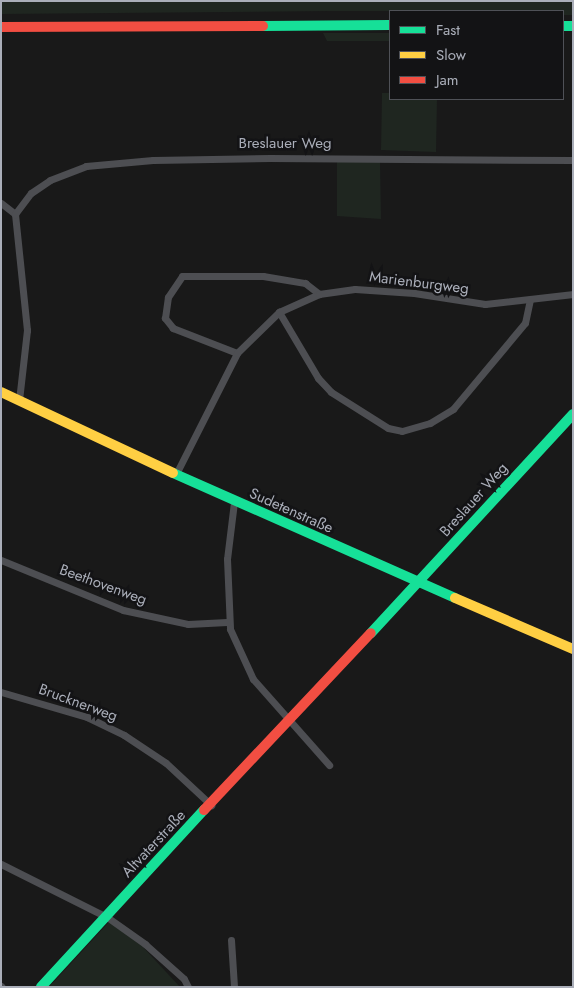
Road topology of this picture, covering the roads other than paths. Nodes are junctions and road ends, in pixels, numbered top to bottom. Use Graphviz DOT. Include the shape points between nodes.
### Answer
graph roads {
  1 [pos="389,26"];
  2 [pos="1,27"];
  3 [pos="573,160"];
  4 [pos="1,203"];
  5 [pos="15,214"];
  6 [pos="318,294"];
  7 [pos="573,294"];
  8 [pos="530,300"];
  9 [pos="280,312"];
  10 [pos="237,353"];
  11 [pos="1,392"];
  12 [pos="19,400"];
  13 [pos="573,414"];
  14 [pos="176,474"];
  15 [pos="234,502"];
  16 [pos="1,560"];
  17 [pos="418,584"];
  18 [pos="228,622"];
  19 [pos="573,649"];
  20 [pos="1,692"];
  21 [pos="288,719"];
  22 [pos="329,765"];
  23 [pos="210,805"];
  24 [pos="1,864"];
  25 [pos="107,917"];
  26 [pos="231,940"];
  27 [pos="41,987"];
  28 [pos="188,987"];
  29 [pos="234,987"];
  1 -- 2 [label="street"];
  3 -- 5 [label="street, Breslauer Weg" via="270,158 152,160 86,166 37,188"];
  4 -- 5 [label="street"];
  5 -- 12 [label="street" via="27,330"];
  6 -- 8 [label="street, Marienburgweg" via="355,289 414,293 484,304"];
  6 -- 9 [label="street, Marienburgweg"];
  6 -- 10 [label="street" via="305,283 263,276 182,276 168,297 165,318 173,328"];
  7 -- 8 [label="street, Marienburgweg"];
  8 -- 9 [label="street" via="525,323 453,409 430,423 402,431 388,428 331,392 318,378"];
  9 -- 10 [label="street, Marienburgweg"];
  10 -- 14 [label="street, Marienburgweg"];
  11 -- 12 [label="street, Sudetenstraße"];
  12 -- 14 [label="street, Sudetenstraße"];
  13 -- 17 [label="street, Breslauer Weg"];
  14 -- 15 [label="street, Sudetenstraße"];
  15 -- 17 [label="street, Sudetenstraße"];
  15 -- 18 [label="street" via="227,559"];
  16 -- 18 [label="street, Beethovenweg" via="123,610 188,624"];
  17 -- 19 [label="street, Sudetenstraße"];
  17 -- 21 [label="street, Altvaterstraße"];
  18 -- 21 [label="street" via="253,679"];
  20 -- 23 [label="street, Brucknerweg" via="87,717 130,738 166,763"];
  21 -- 22 [label="street"];
  21 -- 23 [label="street, Altvaterstraße"];
  23 -- 25 [label="street, Altvaterstraße"];
  24 -- 25 [label="street"];
  25 -- 27 [label="street, Altvaterstraße"];
  25 -- 28 [label="street" via="145,944 184,979"];
  26 -- 29 [label="street"];
}
